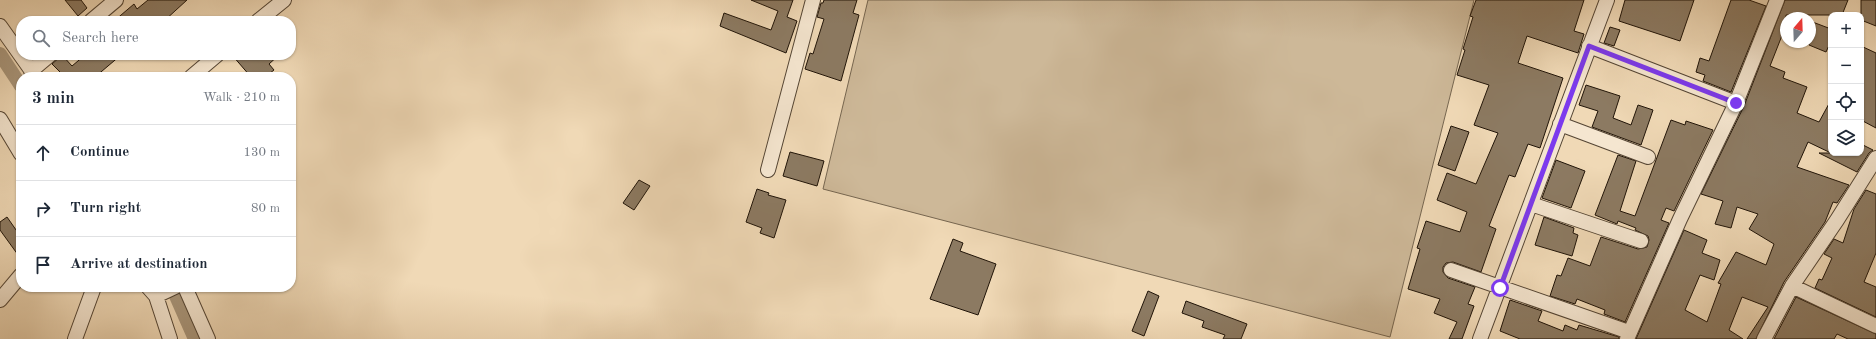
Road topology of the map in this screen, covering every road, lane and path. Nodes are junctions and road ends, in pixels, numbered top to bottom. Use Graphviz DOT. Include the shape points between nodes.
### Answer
graph roads {
  1 [pos="116,0"];
  2 [pos="284,0"];
  3 [pos="813,0"];
  4 [pos="1607,0"];
  5 [pos="1777,0"];
  6 [pos="97,16"];
  7 [pos="264,16"];
  8 [pos="0,26"];
  9 [pos="1589,46"];
  10 [pos="16,49"];
  11 [pos="24,60"];
  12 [pos="46,60"];
  13 [pos="211,60"];
  14 [pos="33,72"];
  15 [pos="36,72"];
  16 [pos="197,72"];
  17 [pos="1736,103"];
  18 [pos="0,119"];
  19 [pos="1560,124"];
  20 [pos="16,146"];
  21 [pos="1648,157"];
  22 [pos="1876,158"];
  23 [pos="768,170"];
  24 [pos="1531,204"];
  25 [pos="1641,241"];
  26 [pos="1451,270"];
  27 [pos="16,281"];
  28 [pos="1792,286"];
  29 [pos="1500,288"];
  30 [pos="92,292"];
  31 [pos="152,292"];
  32 [pos="187,292"];
  33 [pos="0,300"];
  34 [pos="1876,326"];
  35 [pos="1628,336"];
  36 [pos="75,339"];
  37 [pos="170,339"];
  38 [pos="208,339"];
  39 [pos="1480,339"];
  40 [pos="1764,339"];
  1 -- 6 [label="street"];
  2 -- 7 [label="street"];
  3 -- 23 [label="street"];
  4 -- 9 [label="street"];
  5 -- 17 [label="street"];
  8 -- 10 [label="street"];
  9 -- 17 [label="street"];
  9 -- 19 [label="street"];
  11 -- 14 [label="street"];
  12 -- 15 [label="street"];
  13 -- 16 [label="street"];
  17 -- 35 [label="street"];
  18 -- 20 [label="street"];
  19 -- 21 [label="street"];
  19 -- 24 [label="street"];
  22 -- 28 [label="street"];
  24 -- 25 [label="street"];
  24 -- 29 [label="street"];
  26 -- 29 [label="street"];
  27 -- 33 [label="street"];
  28 -- 34 [label="street"];
  28 -- 40 [label="street"];
  29 -- 35 [label="street"];
  29 -- 39 [label="street"];
  30 -- 36 [label="street"];
  31 -- 37 [label="street"];
  32 -- 38 [label="street"];
}
